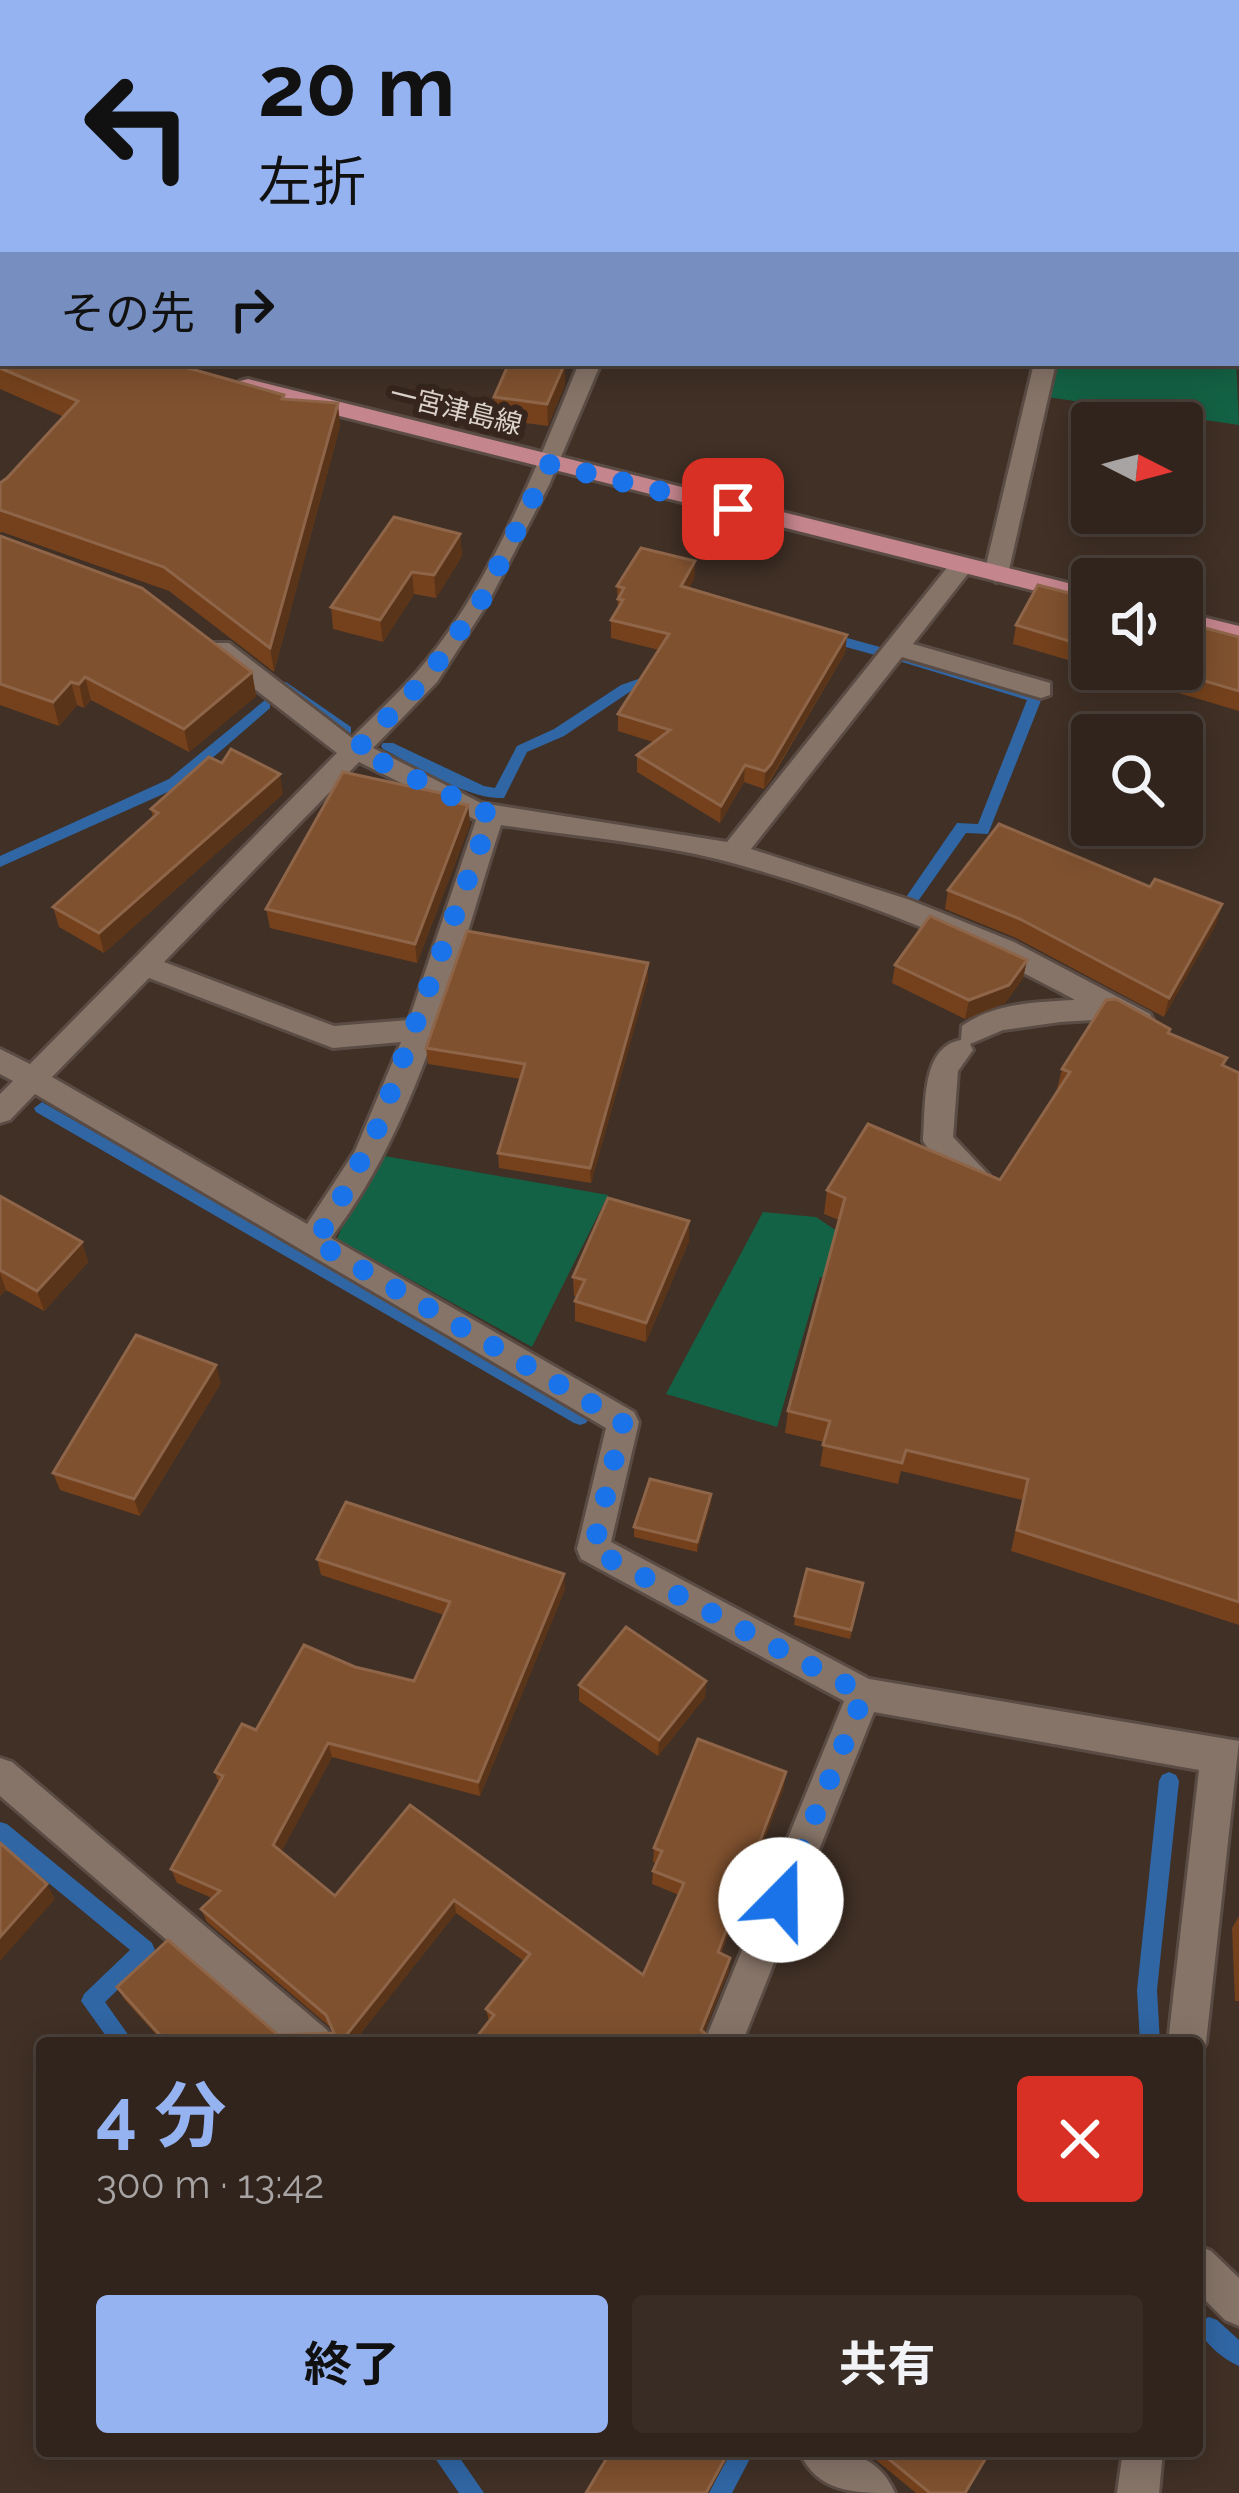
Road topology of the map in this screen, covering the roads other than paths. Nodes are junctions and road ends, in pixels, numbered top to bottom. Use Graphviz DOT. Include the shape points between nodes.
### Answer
graph roads {
  1 [pos="589,366"];
  2 [pos="1044,366"];
  3 [pos="233,382"];
  4 [pos="550,464"];
  5 [pos="962,565"];
  6 [pos="996,574"];
  7 [pos="1071,592"];
  8 [pos="1203,625"];
  9 [pos="193,628"];
  10 [pos="1239,634"];
  11 [pos="896,647"];
  12 [pos="1041,689"];
  13 [pos="354,751"];
  14 [pos="491,815"];
  15 [pos="733,853"];
  16 [pos="144,965"];
  17 [pos="1114,1008"];
  18 [pos="417,1030"];
  19 [pos="1156,1031"];
  20 [pos="0,1060"];
  21 [pos="33,1078"];
  22 [pos="0,1112"];
  23 [pos="974,1175"];
  24 [pos="312,1240"];
  25 [pos="864,1694"];
  26 [pos="1229,1757"];
  27 [pos="4,1786"];
  28 [pos="307,2037"];
  29 [pos="725,2037"];
  30 [pos="1188,2037"];
  31 [pos="1203,2270"];
  32 [pos="1236,2297"];
  33 [pos="828,2457"];
  34 [pos="1142,2457"];
  35 [pos="874,2493"];
  36 [pos="1138,2493"];
  1 -- 4 [label="street"];
  2 -- 6 [label="street"];
  3 -- 4 [label="main road, 一宮津島線"];
  4 -- 5 [label="main road, 一宮津島線"];
  4 -- 13 [label="street" via="482,599 428,676"];
  5 -- 6 [label="main road, 一宮津島線"];
  5 -- 11 [label="street"];
  6 -- 7 [label="main road, 一宮津島線"];
  8 -- 10 [label="main road"];
  9 -- 13 [label="street"];
  11 -- 12 [label="street"];
  11 -- 15 [label="street"];
  13 -- 14 [label="street"];
  13 -- 16 [label="street"];
  14 -- 15 [label="street"];
  14 -- 18 [label="street"];
  15 -- 17 [label="street" via="1004,949"];
  16 -- 18 [label="street" via="333,1037"];
  16 -- 21 [label="street"];
  17 -- 19 [label="street"];
  17 -- 23 [label="street" via="977,1027 944,1068 938,1141"];
  18 -- 24 [label="street" via="378,1127"];
  20 -- 21 [label="street"];
  21 -- 22 [label="street"];
  21 -- 24 [label="street"];
  24 -- 25 [label="street" via="623,1422 593,1550"];
  25 -- 26 [label="street"];
  25 -- 29 [label="street"];
  26 -- 30 [label="street"];
  27 -- 28 [label="street"];
  31 -- 32 [label="street"];
  33 -- 35 [label="street"];
  34 -- 36 [label="street"];
}
